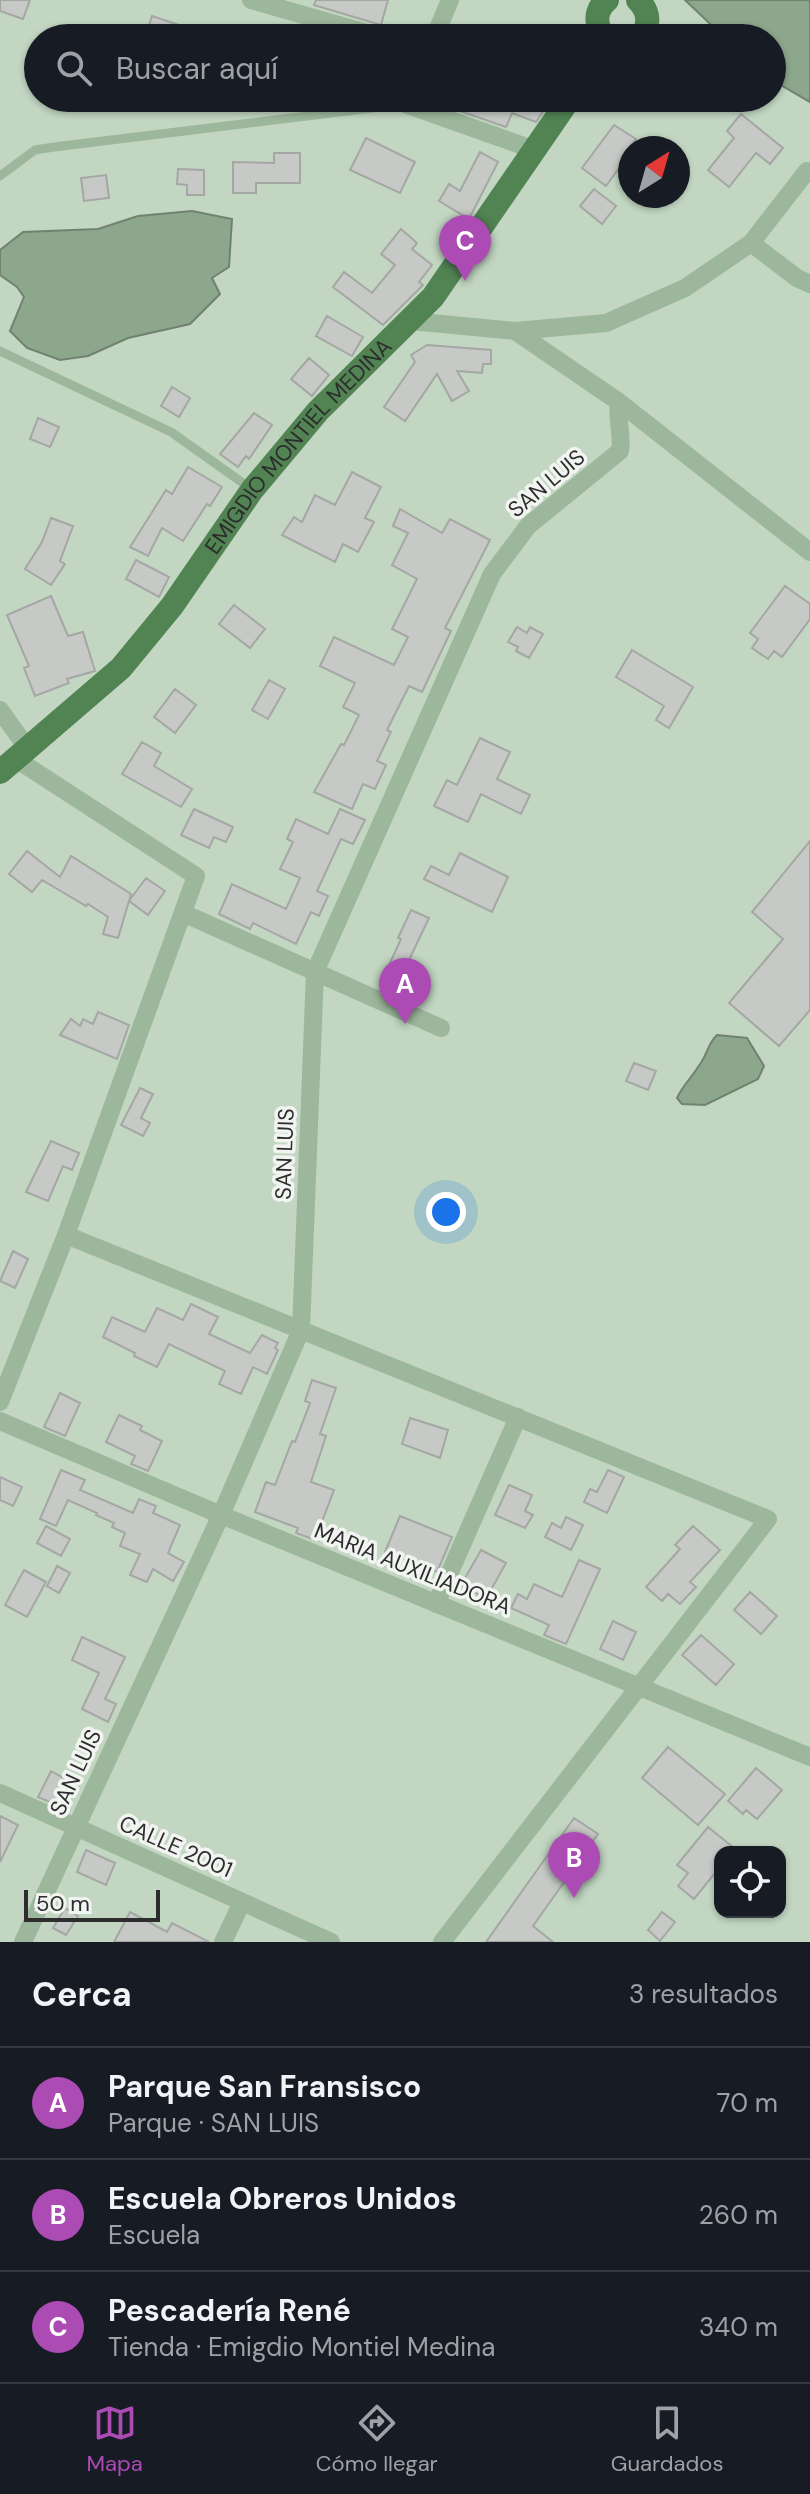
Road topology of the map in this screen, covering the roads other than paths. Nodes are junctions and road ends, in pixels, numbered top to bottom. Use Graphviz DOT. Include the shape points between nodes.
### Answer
graph roads {
  1 [pos="251,0"];
  2 [pos="450,0"];
  3 [pos="607,0"];
  4 [pos="638,0"];
  5 [pos="335,24"];
  6 [pos="440,24"];
  7 [pos="598,24"];
  8 [pos="647,24"];
  9 [pos="322,112"];
  10 [pos="435,112"];
  11 [pos="561,112"];
  12 [pos="535,150"];
  13 [pos="807,171"];
  14 [pos="0,176"];
  15 [pos="751,243"];
  16 [pos="810,284"];
  17 [pos="411,321"];
  18 [pos="515,331"];
  19 [pos="0,351"];
  20 [pos="619,402"];
  21 [pos="252,490"];
  22 [pos="810,552"];
  23 [pos="0,710"];
  24 [pos="14,760"];
  25 [pos="189,915"];
  26 [pos="315,972"];
  27 [pos="441,1028"];
  28 [pos="66,1235"];
  29 [pos="301,1330"];
  30 [pos="0,1402"];
  31 [pos="518,1417"];
  32 [pos="0,1421"];
  33 [pos="221,1515"];
  34 [pos="436,1604"];
  35 [pos="640,1687"];
  36 [pos="810,1757"];
  37 [pos="0,1793"];
  38 [pos="76,1827"];
  39 [pos="242,1902"];
  40 [pos="23,1942"];
  41 [pos="223,1942"];
  42 [pos="331,1942"];
  43 [pos="442,1942"];
  1 -- 5 [label="street"];
  2 -- 6 [label="street"];
  3 -- 7 [label="main road" via="598,11"];
  4 -- 8 [label="main road"];
  9 -- 14 [label="lane" via="35,150"];
  10 -- 12 [label="street"];
  11 -- 12 [label="main road, EMIGDIO MONTIEL MEDINA"];
  12 -- 17 [label="main road, EMIGDIO MONTIEL MEDINA"];
  13 -- 15 [label="street"];
  15 -- 16 [label="street"];
  15 -- 18 [label="street" via="685,288 606,323"];
  17 -- 18 [label="street"];
  17 -- 21 [label="main road, EMIGDIO MONTIEL MEDINA" via="318,411"];
  18 -- 20 [label="street"];
  19 -- 21 [label="lane" via="171,432"];
  20 -- 22 [label="street"];
  20 -- 26 [label="street, SAN LUIS" via="620,451 528,526 492,574"];
  21 -- 24 [label="main road, EMIGDIO MONTIEL MEDINA" via="172,606 121,668"];
  23 -- 24 [label="street"];
  24 -- 25 [label="street" via="196,876"];
  25 -- 26 [label="street"];
  25 -- 28 [label="street"];
  26 -- 27 [label="street"];
  26 -- 29 [label="street, SAN LUIS"];
  28 -- 29 [label="street"];
  28 -- 30 [label="street"];
  29 -- 31 [label="street"];
  29 -- 33 [label="street, SAN LUIS"];
  31 -- 34 [label="street"];
  31 -- 35 [label="street" via="768,1519"];
  32 -- 33 [label="street, MARIA AUXILIADORA"];
  33 -- 34 [label="street, MARIA AUXILIADORA"];
  33 -- 38 [label="street, SAN LUIS"];
  34 -- 35 [label="street, MARIA AUXILIADORA"];
  35 -- 36 [label="street, MARIA AUXILIADORA"];
  35 -- 43 [label="street"];
  37 -- 38 [label="street, CALLE 2001"];
  38 -- 39 [label="street, CALLE 2001"];
  38 -- 40 [label="street, SAN LUIS"];
  39 -- 41 [label="street"];
  39 -- 42 [label="street, CALLE 2001"];
}
